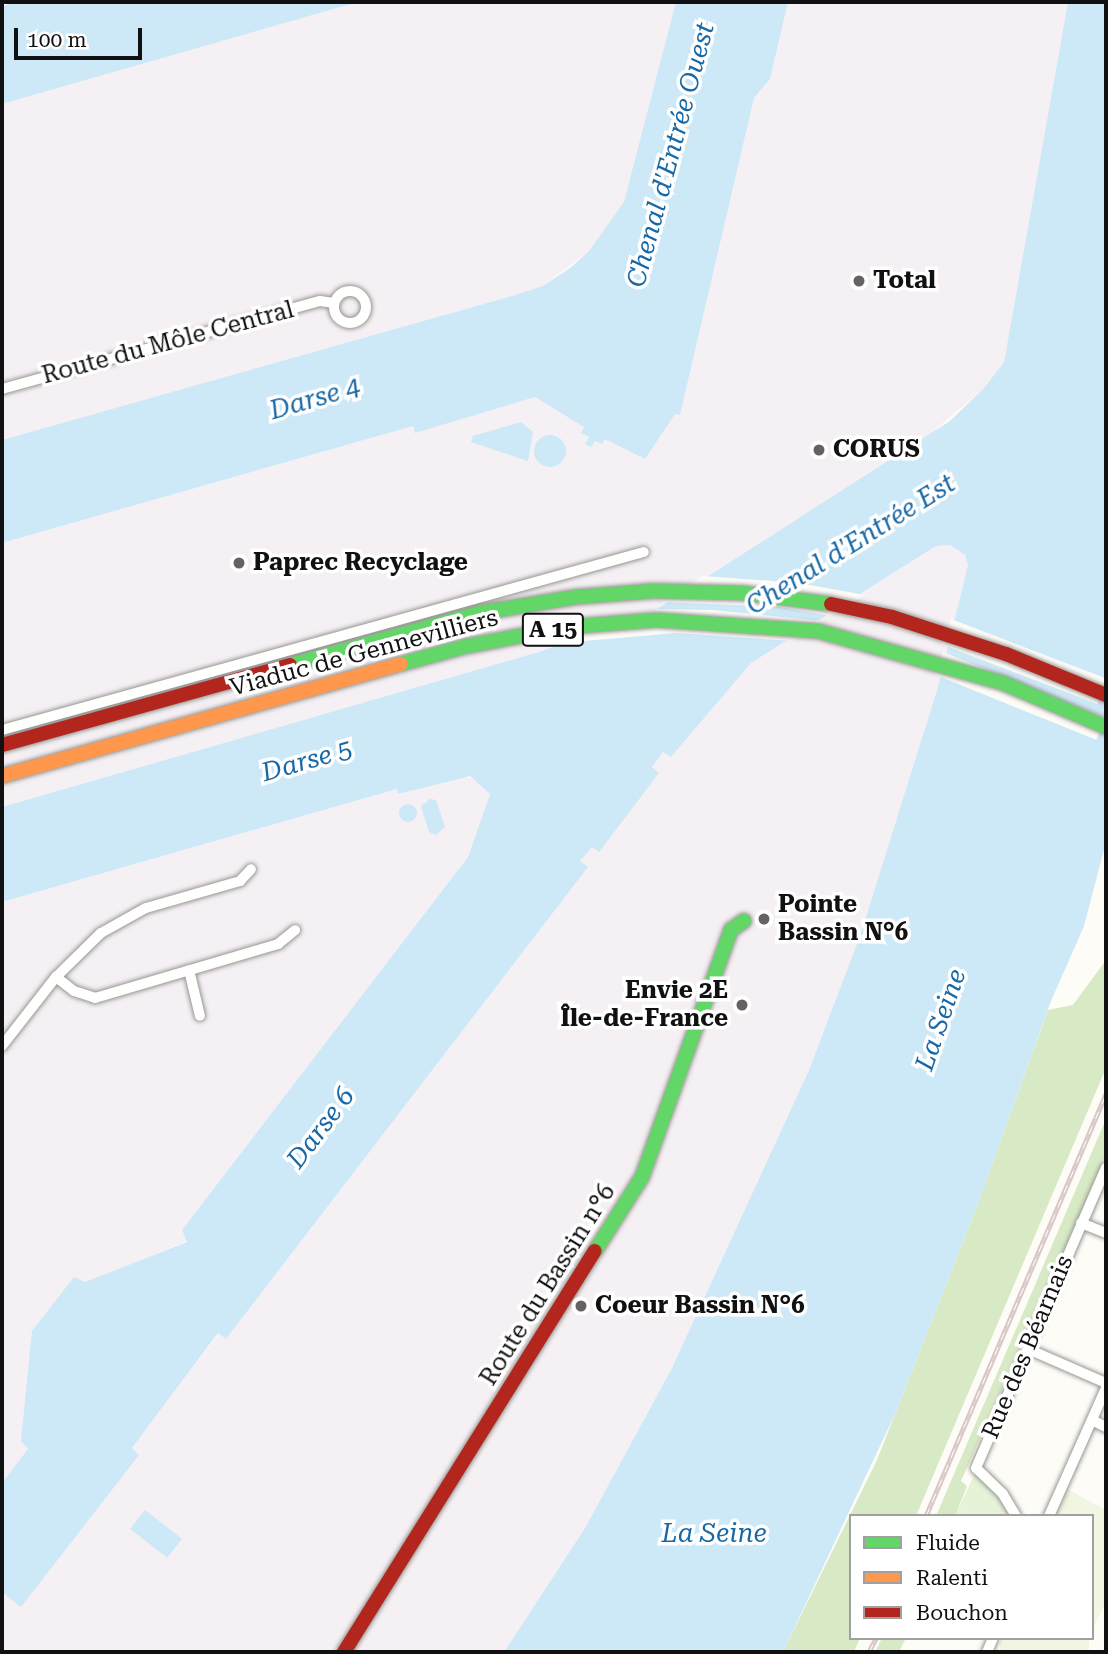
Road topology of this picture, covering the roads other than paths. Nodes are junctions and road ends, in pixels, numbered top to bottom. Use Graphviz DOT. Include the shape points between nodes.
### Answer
graph roads {
  1 [pos="334,303"];
  2 [pos="2,389"];
  3 [pos="643,552"];
  4 [pos="1106,695"];
  5 [pos="1106,727"];
  6 [pos="2,730"];
  7 [pos="2,745"];
  8 [pos="2,776"];
  9 [pos="251,869"];
  10 [pos="744,921"];
  11 [pos="295,930"];
  12 [pos="189,971"];
  13 [pos="56,976"];
  14 [pos="200,1016"];
  15 [pos="2,1046"];
  16 [pos="1106,1168"];
  17 [pos="1082,1223"];
  18 [pos="1106,1233"];
  19 [pos="1028,1349"];
  20 [pos="1106,1386"];
  21 [pos="1092,1420"];
  22 [pos="1106,1427"];
  23 [pos="1015,1514"];
  24 [pos="1050,1514"];
  25 [pos="344,1652"];
  1 -- 2 [label="street, Route du Môle Central" via="320,301"];
  3 -- 6 [label="street"];
  4 -- 7 [label="main road, Viaduc de Gennevilliers / A 15" via="970,641 879,614 742,593 653,591 576,597 479,613"];
  5 -- 8 [label="main road, Viaduc de Gennevilliers / A 15" via="1003,683 900,650 818,631 657,620 568,627 467,646"];
  9 -- 13 [label="street" via="240,881 124,918 76,953"];
  10 -- 25 [label="main road, Route du Bassin n°6" via="731,930 642,1177"];
  11 -- 12 [label="street" via="278,944"];
  12 -- 13 [label="street" via="95,998 74,991"];
  12 -- 14 [label="street"];
  13 -- 15 [label="street"];
  16 -- 17 [label="street, Rue des Béarnais"];
  17 -- 18 [label="street"];
  17 -- 19 [label="street, Rue des Béarnais"];
  19 -- 20 [label="street"];
  19 -- 23 [label="street, Rue des Béarnais" via="976,1468 1003,1494"];
  20 -- 21 [label="street"];
  21 -- 22 [label="street"];
  21 -- 24 [label="street"];
}
